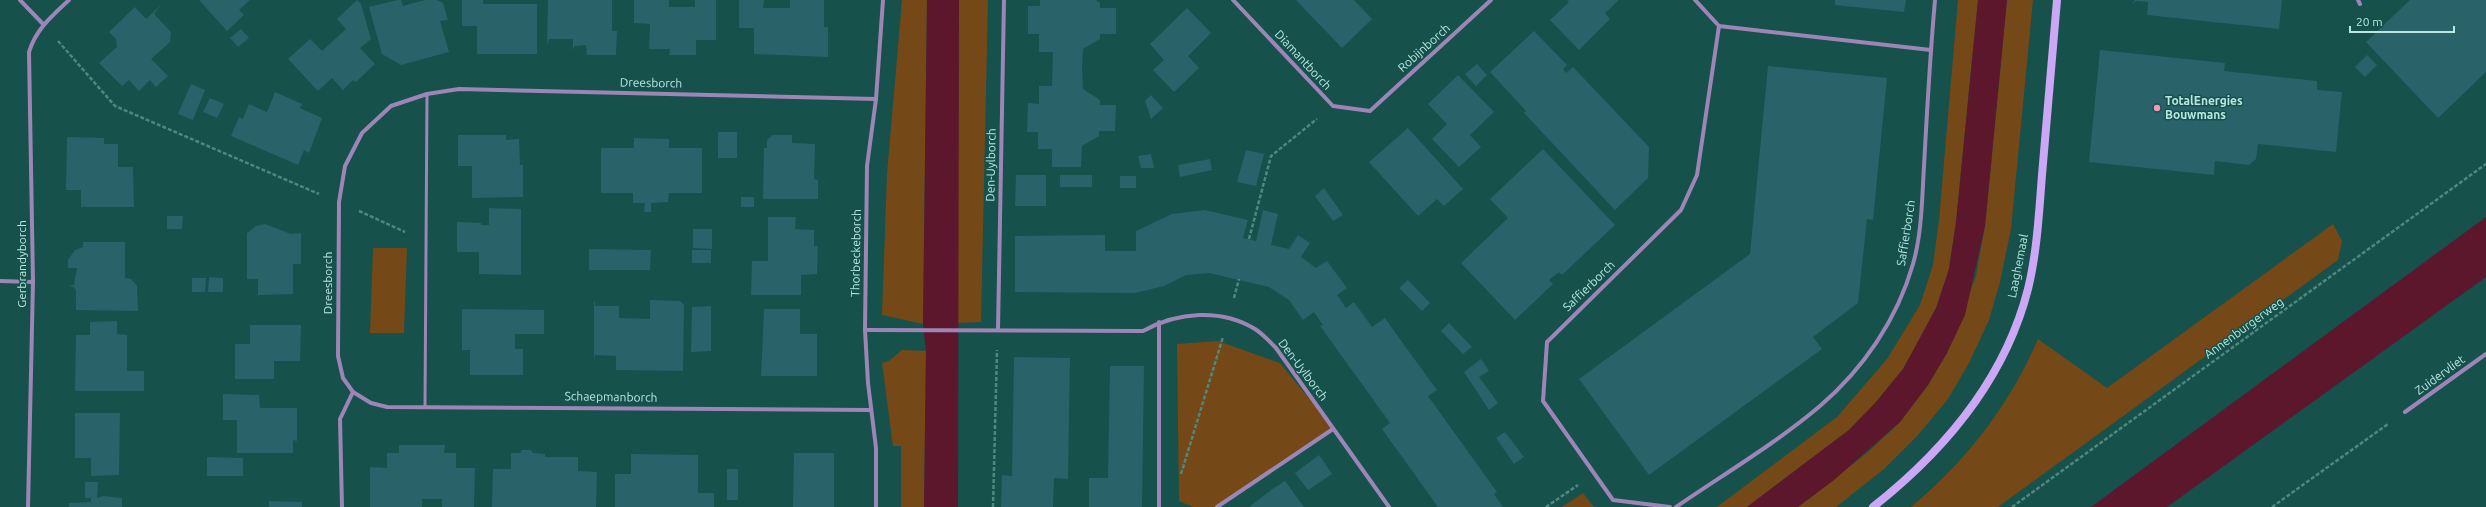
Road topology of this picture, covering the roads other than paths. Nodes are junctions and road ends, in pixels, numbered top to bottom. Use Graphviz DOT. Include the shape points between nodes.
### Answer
graph roads {
  1 [pos="20,0"];
  2 [pos="69,0"];
  3 [pos="883,0"];
  4 [pos="1004,0"];
  5 [pos="1233,0"];
  6 [pos="1491,0"];
  7 [pos="1696,0"];
  8 [pos="1935,0"];
  9 [pos="2057,0"];
  10 [pos="43,24"];
  11 [pos="1720,26"];
  12 [pos="1930,50"];
  13 [pos="426,94"];
  14 [pos="876,99"];
  15 [pos="1370,111"];
  16 [pos="0,281"];
  17 [pos="33,282"];
  18 [pos="1159,322"];
  19 [pos="865,330"];
  20 [pos="998,330"];
  21 [pos="2486,354"];
  22 [pos="353,392"];
  23 [pos="425,406"];
  24 [pos="871,410"];
  25 [pos="2405,412"];
  26 [pos="1333,428"];
  27 [pos="28,507"];
  28 [pos="342,507"];
  29 [pos="876,507"];
  30 [pos="1159,507"];
  31 [pos="1217,507"];
  32 [pos="1389,507"];
  33 [pos="1670,507"];
  34 [pos="1676,507"];
  35 [pos="1873,507"];
  1 -- 10 [label="street"];
  2 -- 10 [label="street"];
  3 -- 14 [label="street, Thorbeckeborch"];
  4 -- 20 [label="street, Den-Uylborch"];
  5 -- 15 [label="street, Diamantborch" via="1333,106"];
  6 -- 15 [label="street, Robijnborch"];
  7 -- 11 [label="street"];
  8 -- 12 [label="street, Saffierborch"];
  9 -- 35 [label="main road, Laaghemaal" via="2037,232 2028,289 2016,325 1993,374 1969,412 1938,450 1900,486"];
  10 -- 17 [label="street, Gerbrandyborch" via="33,38 29,52"];
  11 -- 12 [label="street"];
  11 -- 33 [label="street, Saffierborch" via="1698,176 1681,210 1547,342 1543,401 1613,500"];
  12 -- 34 [label="street, Saffierborch" via="1920,219 1914,263 1901,300 1887,326 1847,380 1820,406"];
  13 -- 14 [label="street, Dreesborch" via="459,88"];
  13 -- 22 [label="street, Dreesborch" via="391,106 362,133 345,166 339,202 338,356 343,378"];
  13 -- 23 [label="lane"];
  14 -- 19 [label="street, Thorbeckeborch" via="867,166"];
  16 -- 17 [label="street"];
  17 -- 27 [label="street, Gerbrandyborch"];
  18 -- 20 [label="street, Den-Uylborch" via="1143,330"];
  18 -- 26 [label="street, Den-Uylborch" via="1193,314 1229,317 1256,330 1276,348"];
  18 -- 30 [label="street"];
  19 -- 20 [label="street, Den-Uylborch"];
  19 -- 24 [label="street, Thorbeckeborch"];
  21 -- 25 [label="street, Zuidervliet"];
  22 -- 23 [label="street, Schaepmanborch" via="371,403 388,406"];
  22 -- 28 [label="street" via="340,419"];
  23 -- 24 [label="street, Schaepmanborch"];
  24 -- 29 [label="street, Thorbeckeborch" via="876,448"];
  26 -- 31 [label="street"];
  26 -- 32 [label="street, Den-Uylborch"];
}
